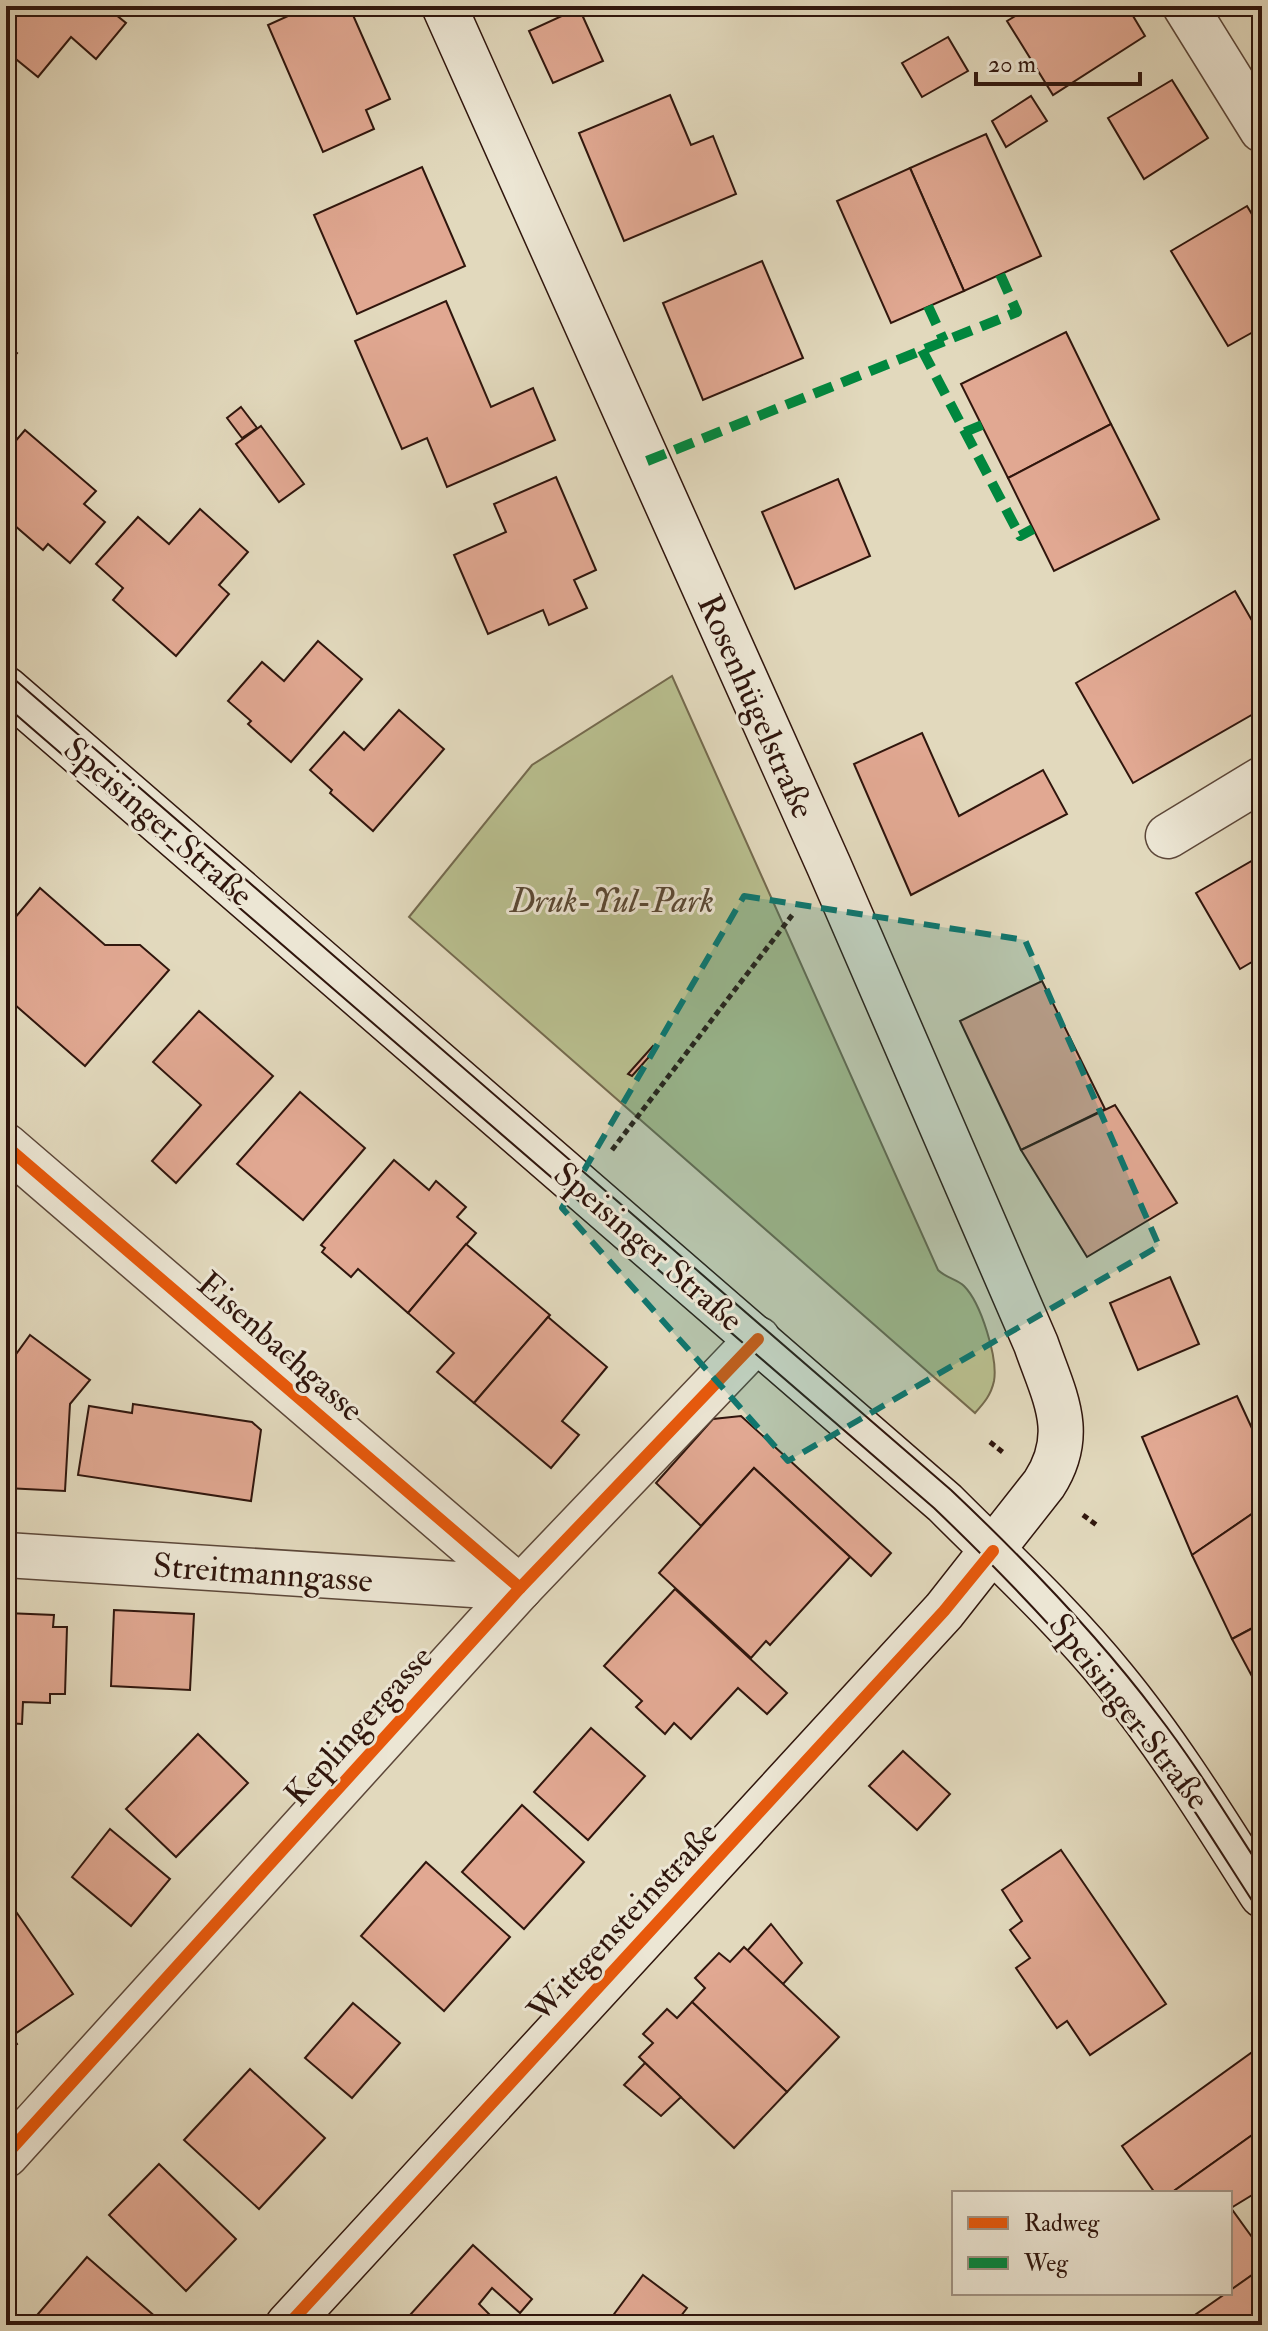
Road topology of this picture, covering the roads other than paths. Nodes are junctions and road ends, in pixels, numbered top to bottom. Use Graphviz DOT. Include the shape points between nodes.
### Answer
graph roads {
  1 [pos="444,6"];
  2 [pos="1185,6"];
  3 [pos="1262,130"];
  4 [pos="6,689"];
  5 [pos="1262,779"];
  6 [pos="1168,836"];
  7 [pos="6,1146"];
  8 [pos="758,1339"];
  9 [pos="1059,1410"];
  10 [pos="993,1551"];
  11 [pos="6,1555"];
  12 [pos="520,1588"];
  13 [pos="1262,1895"];
  14 [pos="6,2155"];
  15 [pos="288,2325"];
  1 -- 9 [label="street, Rosenhügelstraße" via="829,866 1036,1344"];
  2 -- 3 [label="street"];
  4 -- 8 [label="street, Speisinger Straße"];
  5 -- 6 [label="street"];
  7 -- 12 [label="street, Eisenbachgasse"];
  8 -- 10 [label="street, Speisinger Straße"];
  8 -- 12 [label="street, Keplingergasse"];
  9 -- 10 [label="street, Wittgensteinstraße" via="1062,1438 1054,1469"];
  10 -- 13 [label="street, Speisinger Straße" via="1060,1616 1115,1680 1186,1776"];
  10 -- 15 [label="street, Wittgensteinstraße" via="944,1611"];
  11 -- 12 [label="street, Streitmanngasse"];
  12 -- 14 [label="street, Keplingergasse"];
}
